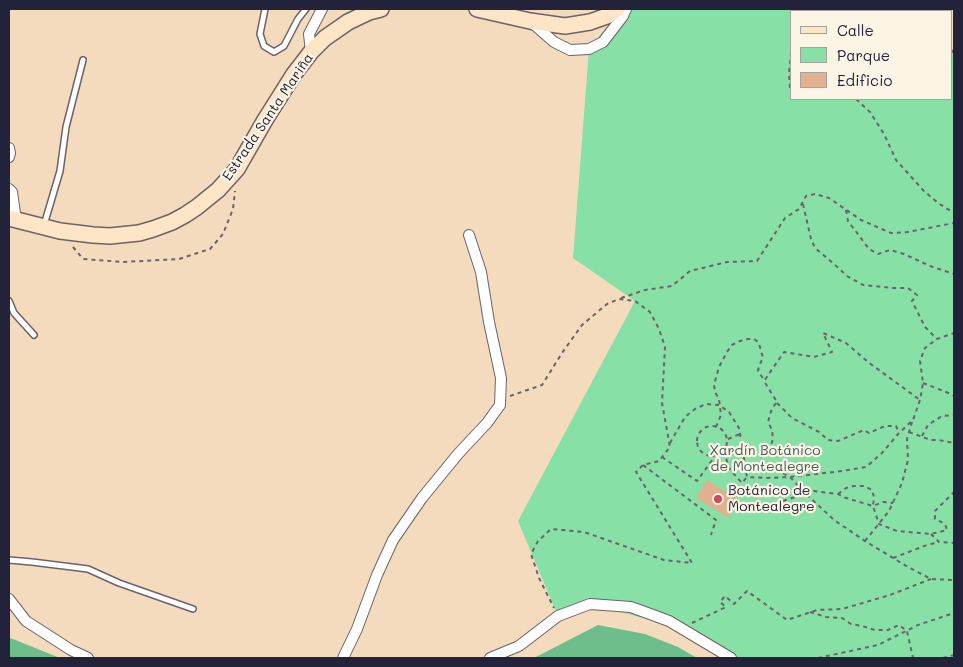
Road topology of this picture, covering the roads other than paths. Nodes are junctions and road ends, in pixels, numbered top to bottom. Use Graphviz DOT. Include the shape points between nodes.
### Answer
graph roads {
  1 [pos="265,9"];
  2 [pos="306,9"];
  3 [pos="322,9"];
  4 [pos="381,9"];
  5 [pos="477,9"];
  6 [pos="617,9"];
  7 [pos="626,9"];
  8 [pos="530,22"];
  9 [pos="311,52"];
  10 [pos="83,60"];
  11 [pos="9,148"];
  12 [pos="9,157"];
  13 [pos="9,189"];
  14 [pos="12,219"];
  15 [pos="44,227"];
  16 [pos="469,234"];
  17 [pos="9,301"];
  18 [pos="34,336"];
  19 [pos="9,560"];
  20 [pos="9,599"];
  21 [pos="193,609"];
  22 [pos="88,658"];
  23 [pos="343,658"];
  24 [pos="490,658"];
  25 [pos="731,658"];
  1 -- 2 [label="lane" via="260,34 264,46 274,52 284,46"];
  3 -- 9 [label="street" via="310,34"];
  4 -- 9 [label="main road, Estrada Santa Mariña" via="348,22"];
  5 -- 8 [label="main road"];
  6 -- 8 [label="main road" via="599,19 580,24 565,26"];
  7 -- 8 [label="street" via="603,42 589,49 570,50 554,42"];
  9 -- 15 [label="main road, Estrada Santa Mariña" via="294,74 237,169 197,207 172,222 139,233 92,235"];
  10 -- 15 [label="lane" via="66,127 60,171"];
  11 -- 12 [label="street"];
  13 -- 14 [label="street" via="12,192"];
  14 -- 15 [label="main road, Estrada Santa Mariña"];
  16 -- 23 [label="street" via="481,272 501,378 500,405 434,483 393,540"];
  17 -- 18 [label="lane" via="14,313"];
  19 -- 21 [label="lane" via="88,569"];
  20 -- 22 [label="street" via="26,621"];
  24 -- 25 [label="street" via="519,646 558,616 590,604 631,607 669,621"];
}
